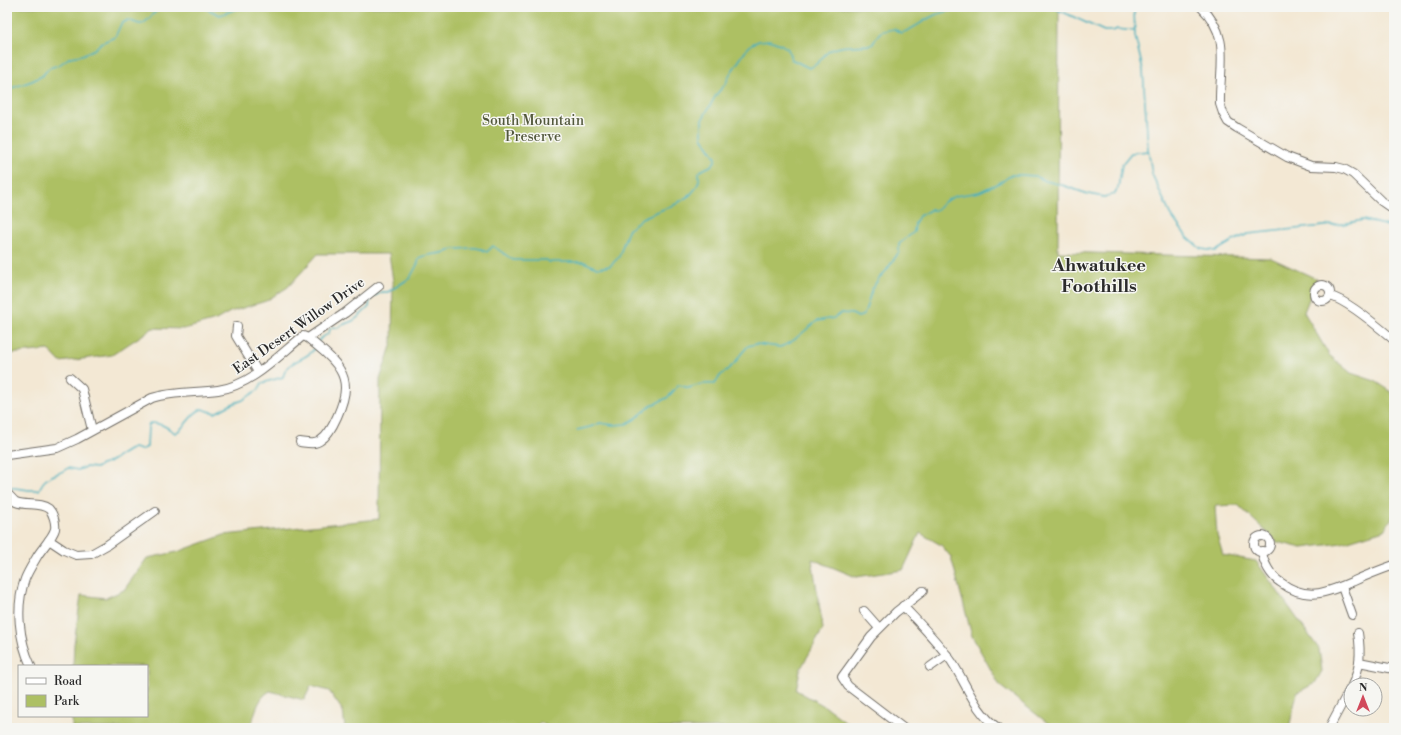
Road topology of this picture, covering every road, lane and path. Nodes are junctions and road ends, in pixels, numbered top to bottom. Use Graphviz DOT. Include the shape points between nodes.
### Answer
graph roads {
  1 [pos="1201,7"];
  2 [pos="1394,210"];
  3 [pos="379,286"];
  4 [pos="1330,296"];
  5 [pos="236,326"];
  6 [pos="308,338"];
  7 [pos="1394,340"];
  8 [pos="258,372"];
  9 [pos="70,378"];
  10 [pos="92,430"];
  11 [pos="300,442"];
  12 [pos="7,455"];
  13 [pos="7,494"];
  14 [pos="155,512"];
  15 [pos="48,540"];
  16 [pos="1262,551"];
  17 [pos="1394,566"];
  18 [pos="1342,587"];
  19 [pos="923,591"];
  20 [pos="903,606"];
  21 [pos="864,610"];
  22 [pos="1352,615"];
  23 [pos="879,628"];
  24 [pos="1358,633"];
  25 [pos="947,655"];
  26 [pos="1359,662"];
  27 [pos="31,665"];
  28 [pos="930,667"];
  29 [pos="1394,669"];
  30 [pos="1356,677"];
  31 [pos="1343,702"];
  32 [pos="903,728"];
  33 [pos="998,728"];
  34 [pos="1329,728"];
  1 -- 2 [label="street" via="1214,23 1222,44 1220,104 1228,122 1287,157 1311,166 1336,167 1354,174"];
  3 -- 6 [label="street, East Desert Willow Drive"];
  4 -- 7 [label="street" via="1343,302"];
  5 -- 8 [label="street" via="236,336"];
  6 -- 8 [label="street, East Desert Willow Drive" via="303,336"];
  6 -- 11 [label="street" via="333,359 340,370 345,387 343,401 329,432 314,443"];
  8 -- 10 [label="street, East Desert Willow Drive" via="237,385 220,389 163,394"];
  9 -- 10 [label="street" via="82,389"];
  10 -- 12 [label="street, East Desert Willow Drive" via="57,448"];
  13 -- 15 [label="street" via="15,501 27,505 41,505 49,509 55,529"];
  14 -- 15 [label="street" via="91,554 76,555"];
  15 -- 27 [label="street" via="25,578 20,602 24,651"];
  16 -- 18 [label="street" via="1267,567 1276,580 1289,589 1314,594"];
  17 -- 18 [label="street"];
  18 -- 22 [label="street"];
  19 -- 20 [label="street"];
  20 -- 23 [label="street"];
  20 -- 25 [label="street"];
  21 -- 23 [label="street"];
  23 -- 32 [label="street" via="842,676 848,686"];
  24 -- 26 [label="street"];
  25 -- 28 [label="street"];
  25 -- 33 [label="street" via="983,715"];
  26 -- 29 [label="street"];
  26 -- 30 [label="street"];
  31 -- 34 [label="street"];
}
